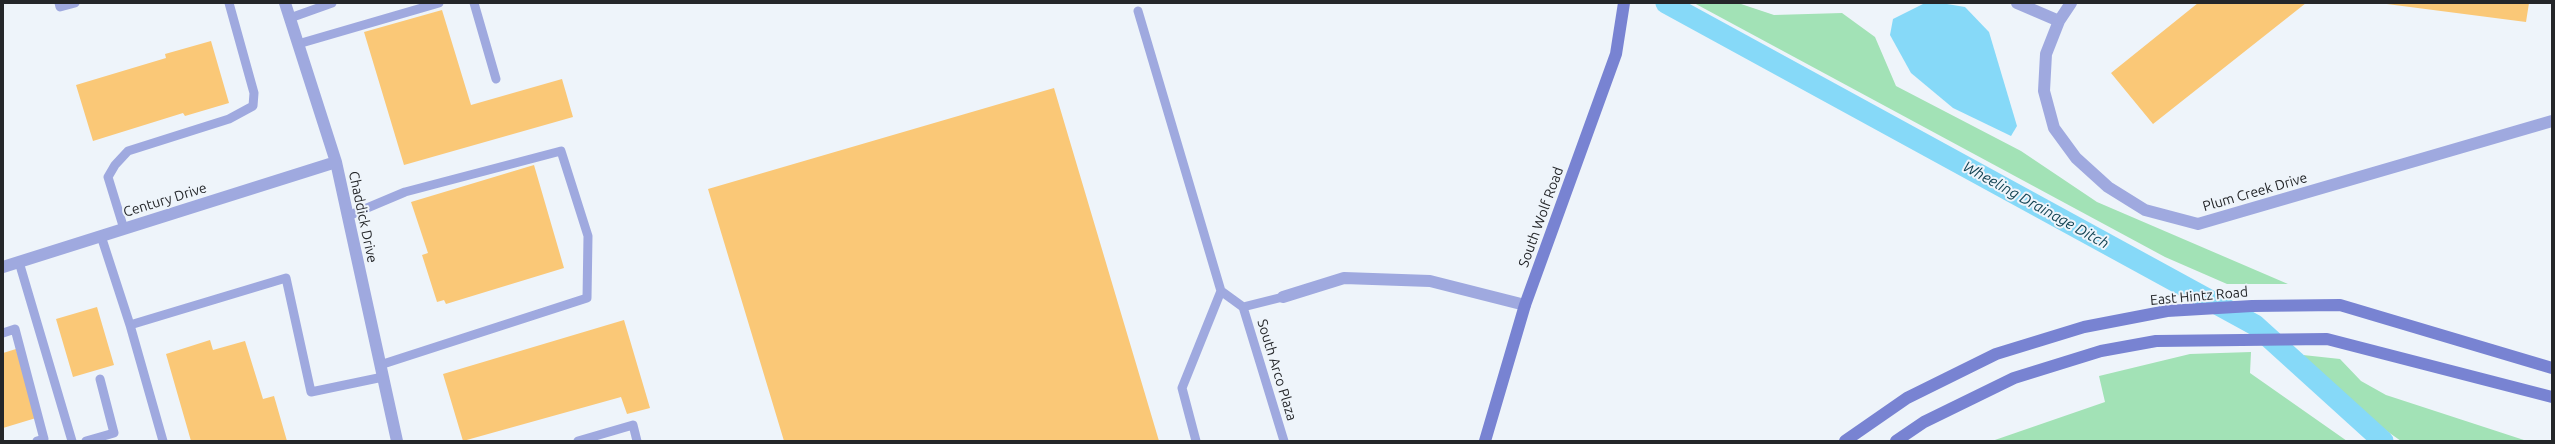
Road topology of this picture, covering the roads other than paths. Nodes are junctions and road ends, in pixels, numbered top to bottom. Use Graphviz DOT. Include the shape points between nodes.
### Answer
graph roads {
  1 [pos="59,3"];
  2 [pos="75,3"];
  3 [pos="229,3"];
  4 [pos="285,3"];
  5 [pos="332,3"];
  6 [pos="439,3"];
  7 [pos="474,3"];
  8 [pos="1624,3"];
  9 [pos="2017,3"];
  10 [pos="2071,3"];
  11 [pos="1138,11"];
  12 [pos="290,18"];
  13 [pos="2059,21"];
  14 [pos="298,44"];
  15 [pos="496,79"];
  16 [pos="2552,121"];
  17 [pos="336,162"];
  18 [pos="348,216"];
  19 [pos="124,229"];
  20 [pos="101,236"];
  21 [pos="19,262"];
  22 [pos="3,266"];
  23 [pos="1221,291"];
  24 [pos="1283,297"];
  25 [pos="1525,305"];
  26 [pos="1243,307"];
  27 [pos="130,325"];
  28 [pos="3,333"];
  29 [pos="380,364"];
  30 [pos="2552,368"];
  31 [pos="383,377"];
  32 [pos="100,379"];
  33 [pos="2552,397"];
  34 [pos="37,441"];
  35 [pos="72,441"];
  36 [pos="86,441"];
  37 [pos="163,441"];
  38 [pos="397,441"];
  39 [pos="578,441"];
  40 [pos="637,441"];
  41 [pos="1196,441"];
  42 [pos="1284,441"];
  43 [pos="1485,441"];
  44 [pos="1845,441"];
  45 [pos="1896,441"];
  1 -- 2 [label="lane" via="60,7"];
  3 -- 19 [label="lane" via="254,93 253,106 229,119 128,150 108,177"];
  4 -- 12 [label="street, Chaddick Drive"];
  5 -- 12 [label="lane"];
  6 -- 14 [label="lane"];
  7 -- 15 [label="lane"];
  8 -- 25 [label="main road, South Wolf Road" via="1616,54"];
  9 -- 13 [label="street"];
  10 -- 13 [label="street, Plum Creek Drive"];
  11 -- 23 [label="lane"];
  12 -- 14 [label="street, Chaddick Drive"];
  13 -- 16 [label="street, Plum Creek Drive" via="2046,54 2044,91 2054,128 2076,158 2108,187 2145,210 2198,224"];
  14 -- 17 [label="street, Chaddick Drive"];
  17 -- 18 [label="street, Chaddick Drive"];
  17 -- 19 [label="street, Century Drive"];
  18 -- 29 [label="street, Chaddick Drive"];
  18 -- 29 [label="lane" via="405,192 561,152 588,236 587,298"];
  19 -- 20 [label="street, Century Drive"];
  20 -- 21 [label="street, Century Drive"];
  20 -- 27 [label="lane"];
  21 -- 22 [label="street, Century Drive"];
  21 -- 35 [label="lane"];
  23 -- 26 [label="lane"];
  23 -- 41 [label="lane" via="1182,388"];
  24 -- 25 [label="street" via="1344,278 1430,280"];
  24 -- 26 [label="lane"];
  25 -- 43 [label="main road, South Wolf Road"];
  26 -- 42 [label="lane, South Arco Plaza"];
  27 -- 31 [label="lane" via="286,278 311,392"];
  27 -- 37 [label="lane"];
  28 -- 34 [label="lane" via="16,329 44,439"];
  29 -- 31 [label="street, Chaddick Drive"];
  30 -- 44 [label="main road, East Hintz Road" via="2340,304 2167,311 2084,327 1996,354 1907,398"];
  31 -- 38 [label="street, Chaddick Drive"];
  32 -- 36 [label="lane" via="114,433"];
  33 -- 45 [label="main road" via="2328,339 2156,341 2101,351 2014,378 1924,422"];
  39 -- 40 [label="lane" via="633,425"];
}
